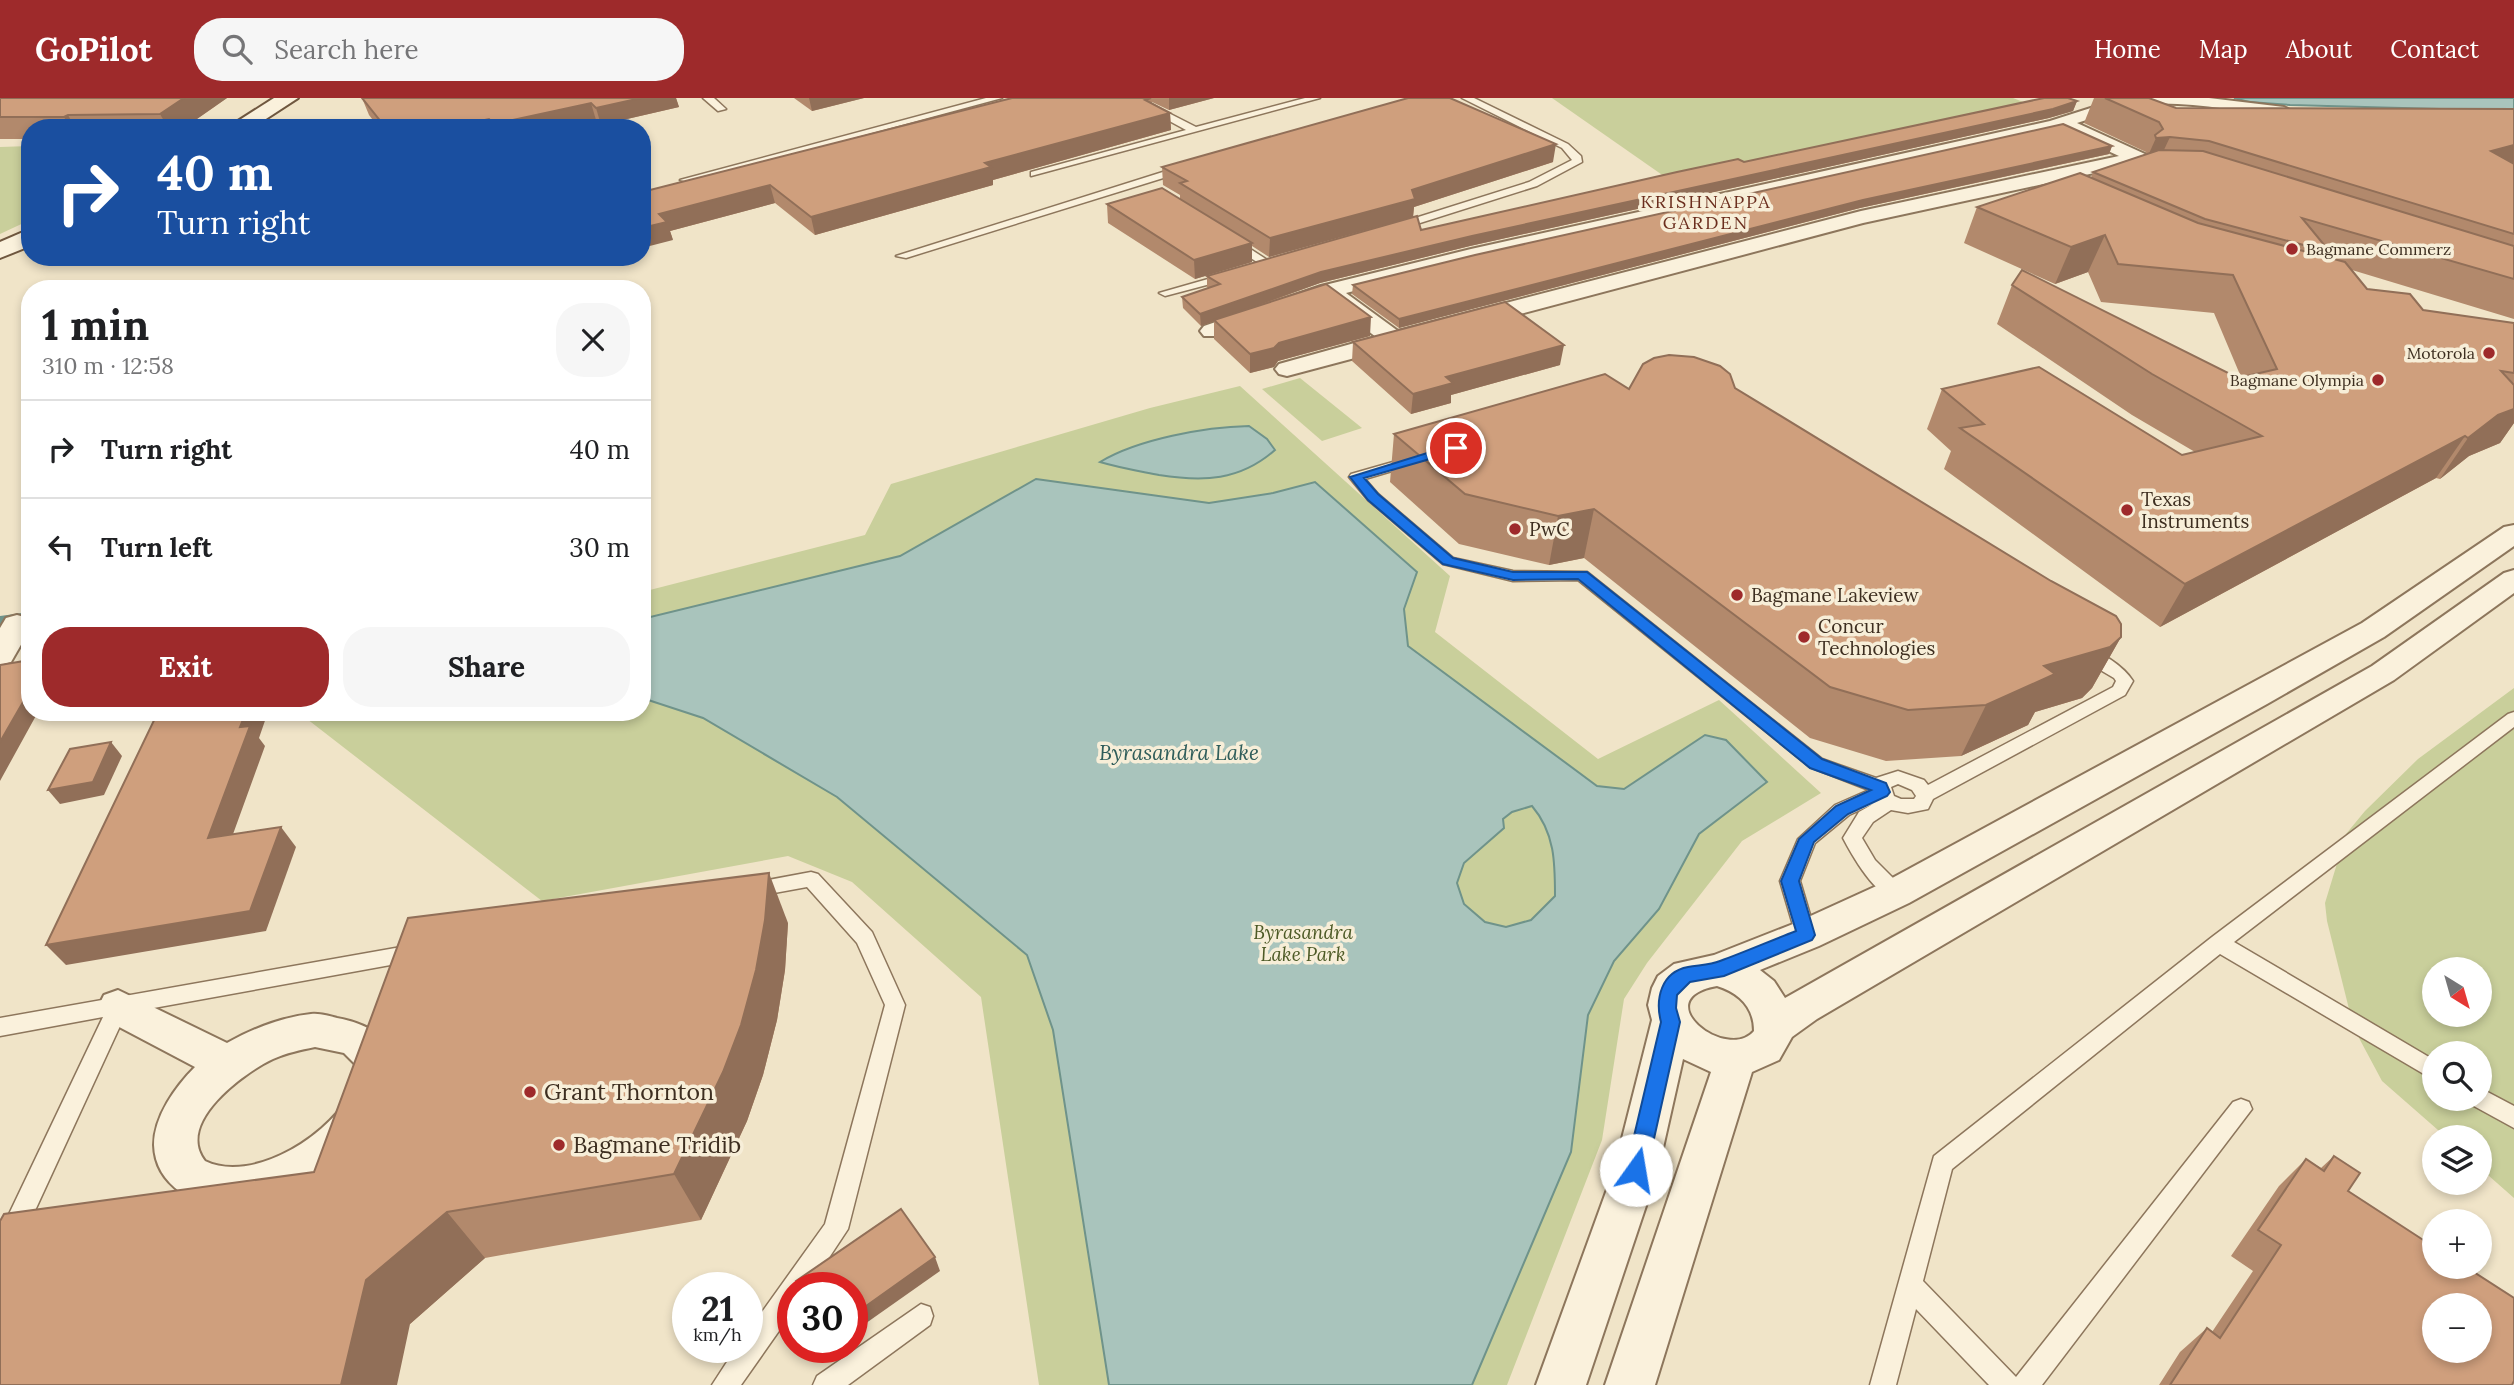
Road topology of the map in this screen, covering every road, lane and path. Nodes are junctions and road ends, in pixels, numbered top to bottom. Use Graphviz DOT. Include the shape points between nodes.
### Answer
graph roads {
  1 [pos="288,98"];
  2 [pos="708,98"];
  3 [pos="997,98"];
  4 [pos="1132,98"];
  5 [pos="1315,98"];
  6 [pos="1467,98"];
  7 [pos="721,109"];
  8 [pos="2303,113"];
  9 [pos="252,119"];
  10 [pos="2062,123"];
  11 [pos="1195,131"];
  12 [pos="1923,155"];
  13 [pos="1198,164"];
  14 [pos="1946,166"];
  15 [pos="1035,174"];
  16 [pos="1970,178"];
  17 [pos="685,180"];
  18 [pos="1137,182"];
  19 [pos="1148,188"];
  20 [pos="1994,189"];
  21 [pos="1391,229"];
  22 [pos="1225,237"];
  23 [pos="21,240"];
  24 [pos="0,251"];
  25 [pos="902,256"];
  26 [pos="1281,261"];
  27 [pos="1269,265"];
  28 [pos="1256,268"];
  29 [pos="1243,272"];
  30 [pos="1329,291"];
  31 [pos="1165,293"];
  32 [pos="1212,331"];
  33 [pos="1394,339"];
  34 [pos="1287,369"];
  35 [pos="1435,454"];
  36 [pos="2514,533"];
  37 [pos="2514,579"];
  38 [pos="16,626"];
  39 [pos="2072,646"];
  40 [pos="0,655"];
  41 [pos="2514,718"];
  42 [pos="1884,793"];
  43 [pos="1925,795"];
  44 [pos="1896,892"];
  45 [pos="729,894"];
  46 [pos="1806,935"];
  47 [pos="2219,943"];
  48 [pos="444,947"];
  49 [pos="1717,970"];
  50 [pos="118,1007"];
  51 [pos="1671,1022"];
  52 [pos="0,1027"];
  53 [pos="1775,1027"];
  54 [pos="1736,1058"];
  55 [pos="228,1064"];
  56 [pos="2422,1064"];
  57 [pos="2492,1105"];
  58 [pos="2241,1109"];
  59 [pos="2514,1118"];
  60 [pos="0,1259"];
  61 [pos="805,1272"];
  62 [pos="1910,1285"];
  63 [pos="777,1312"];
  64 [pos="921,1316"];
  65 [pos="725,1385"];
  66 [pos="825,1385"];
  67 [pos="1561,1385"];
  68 [pos="1630,1385"];
  69 [pos="1883,1385"];
  70 [pos="2007,1385"];
  71 [pos="2026,1385"];
  1 -- 9 [label="main road"];
  2 -- 7 [label="lane"];
  3 -- 17 [label="lane"];
  4 -- 11 [label="lane"];
  5 -- 11 [label="lane"];
  6 -- 21 [label="lane" via="1565,146 1577,162 1534,184"];
  8 -- 10 [label="street" via="2148,99"];
  10 -- 12 [label="street"];
  10 -- 20 [label="street" via="2138,158"];
  11 -- 15 [label="lane"];
  12 -- 14 [label="street"];
  12 -- 30 [label="street" via="1569,232"];
  13 -- 18 [label="lane"];
  16 -- 20 [label="street"];
  18 -- 19 [label="lane"];
  18 -- 25 [label="lane"];
  20 -- 33 [label="street" via="1861,217"];
  22 -- 27 [label="lane"];
  23 -- 24 [label="main road"];
  26 -- 27 [label="lane"];
  27 -- 28 [label="lane"];
  29 -- 31 [label="lane"];
  30 -- 32 [label="street"];
  30 -- 33 [label="street"];
  33 -- 34 [label="street"];
  35 -- 42 [label="lane" via="1356,477 1448,561 1513,576 1582,575 1816,764"];
  36 -- 44 [label="street" via="2373,630"];
  37 -- 53 [label="street" via="2383,673"];
  38 -- 40 [label="street"];
  39 -- 43 [label="lane" via="2120,674 2125,681 2119,691"];
  41 -- 47 [label="lane"];
  42 -- 43 [label="lane" via="1911,807 1922,804"];
  42 -- 43 [label="lane" via="1886,779 1898,777 1918,785"];
  42 -- 44 [label="lane" via="1852,838 1868,865"];
  42 -- 46 [label="lane" via="1842,810 1807,839 1790,881"];
  44 -- 46 [label="street"];
  45 -- 61 [label="lane" via="811,879 865,938 895,1005 836,1229"];
  46 -- 49 [label="street"];
  47 -- 56 [label="lane"];
  47 -- 62 [label="lane" via="1942,1163"];
  48 -- 50 [label="lane"];
  49 -- 51 [label="street" via="1686,975 1675,983 1668,994"];
  49 -- 53 [label="street" via="1744,980 1765,997"];
  50 -- 52 [label="lane"];
  50 -- 55 [label="street"];
  50 -- 60 [label="lane"];
  51 -- 54 [label="street" via="1705,1053"];
  51 -- 67 [label="street" via="1636,1170"];
  53 -- 54 [label="street" via="1764,1049"];
  54 -- 68 [label="street"];
  55 -- 55 [label="street" via="195,1095 175,1138 183,1171 197,1182 218,1187 267,1182 319,1157 359,1119 376,1079 368,1047 337,1031 289,1034"];
  57 -- 59 [label="lane"];
  58 -- 71 [label="lane"];
  62 -- 69 [label="lane"];
  62 -- 70 [label="lane"];
  63 -- 65 [label="lane"];
  64 -- 66 [label="lane"];
}
